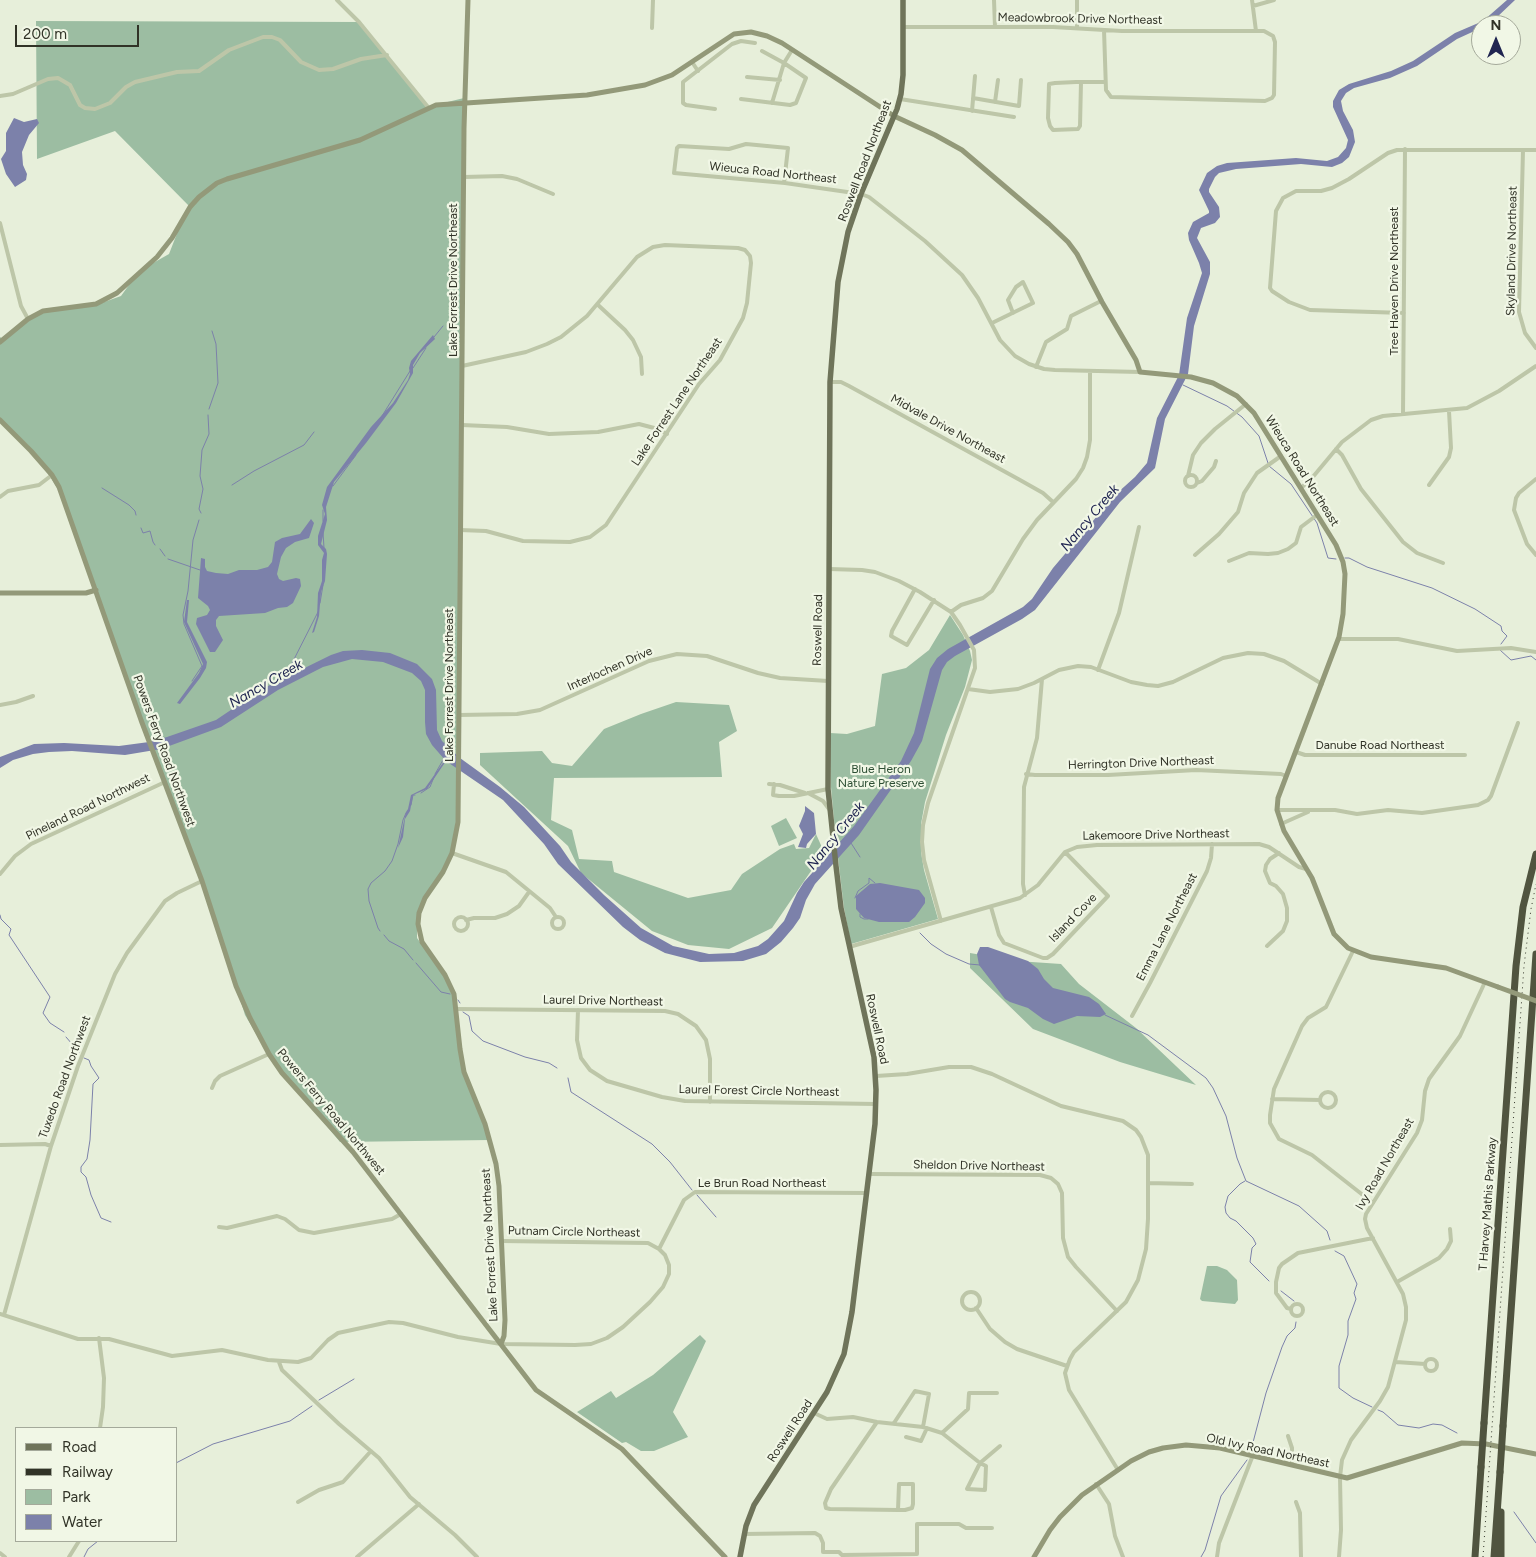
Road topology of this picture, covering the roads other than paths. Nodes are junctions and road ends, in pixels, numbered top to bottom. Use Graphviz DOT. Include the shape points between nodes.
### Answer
graph roads {
  1 [pos="337,0"];
  2 [pos="468,0"];
  3 [pos="653,0"];
  4 [pos="903,0"];
  5 [pos="994,0"];
  6 [pos="1077,0"];
  7 [pos="1252,0"];
  8 [pos="1274,0"];
  9 [pos="344,2"];
  10 [pos="1253,6"];
  11 [pos="903,27"];
  12 [pos="995,27"];
  13 [pos="652,28"];
  14 [pos="1077,28"];
  15 [pos="1104,30"];
  16 [pos="1256,31"];
  17 [pos="754,43"];
  18 [pos="792,50"];
  19 [pos="762,51"];
  20 [pos="387,55"];
  21 [pos="692,62"];
  22 [pos="784,63"];
  23 [pos="698,71"];
  24 [pos="975,76"];
  25 [pos="747,77"];
  26 [pos="780,80"];
  27 [pos="998,80"];
  28 [pos="1021,80"];
  29 [pos="1080,82"];
  30 [pos="1105,82"];
  31 [pos="0,96"];
  32 [pos="973,98"];
  33 [pos="740,99"];
  34 [pos="900,99"];
  35 [pos="466,102"];
  36 [pos="995,102"];
  37 [pos="772,103"];
  38 [pos="428,107"];
  39 [pos="715,108"];
  40 [pos="972,110"];
  41 [pos="894,116"];
  42 [pos="1014,117"];
  43 [pos="1405,149"];
  44 [pos="1523,150"];
  45 [pos="1536,150"];
  46 [pos="464,177"];
  47 [pos="784,183"];
  48 [pos="553,194"];
  49 [pos="861,194"];
  50 [pos="0,223"];
  51 [pos="1101,301"];
  52 [pos="597,304"];
  53 [pos="1013,313"];
  54 [pos="1404,313"];
  55 [pos="28,319"];
  56 [pos="992,324"];
  57 [pos="0,342"];
  58 [pos="1536,348"];
  59 [pos="462,366"];
  60 [pos="1536,366"];
  61 [pos="1036,367"];
  62 [pos="1090,371"];
  63 [pos="1140,372"];
  64 [pos="642,374"];
  65 [pos="830,382"];
  66 [pos="1243,406"];
  67 [pos="1450,411"];
  68 [pos="1403,414"];
  69 [pos="0,420"];
  70 [pos="462,425"];
  71 [pos="667,434"];
  72 [pos="1336,449"];
  73 [pos="1279,458"];
  74 [pos="1216,461"];
  75 [pos="52,475"];
  76 [pos="1188,476"];
  77 [pos="830,478"];
  78 [pos="1536,479"];
  79 [pos="1197,483"];
  80 [pos="1429,485"];
  81 [pos="1300,488"];
  82 [pos="0,497"];
  83 [pos="1053,502"];
  84 [pos="1317,515"];
  85 [pos="1139,527"];
  86 [pos="460,530"];
  87 [pos="1536,555"];
  88 [pos="1194,556"];
  89 [pos="1229,561"];
  90 [pos="1443,563"];
  91 [pos="829,569"];
  92 [pos="915,589"];
  93 [pos="96,590"];
  94 [pos="0,593"];
  95 [pos="934,600"];
  96 [pos="950,612"];
  97 [pos="1339,639"];
  98 [pos="1536,652"];
  99 [pos="1098,670"];
  100 [pos="1042,679"];
  101 [pos="828,681"];
  102 [pos="1322,684"];
  103 [pos="968,689"];
  104 [pos="33,696"];
  105 [pos="0,705"];
  106 [pos="459,715"];
  107 [pos="1518,723"];
  108 [pos="1296,752"];
  109 [pos="1465,756"];
  110 [pos="1026,774"];
  111 [pos="1286,776"];
  112 [pos="165,782"];
  113 [pos="769,784"];
  114 [pos="774,784"];
  115 [pos="828,789"];
  116 [pos="806,793"];
  117 [pos="1277,810"];
  118 [pos="830,811"];
  119 [pos="1310,811"];
  120 [pos="1281,824"];
  121 [pos="1212,844"];
  122 [pos="1065,852"];
  123 [pos="452,853"];
  124 [pos="1279,853"];
  125 [pos="1536,854"];
  126 [pos="1306,869"];
  127 [pos="0,874"];
  128 [pos="202,881"];
  129 [pos="529,892"];
  130 [pos="1026,895"];
  131 [pos="991,907"];
  132 [pos="556,916"];
  133 [pos="466,920"];
  134 [pos="941,921"];
  135 [pos="1267,946"];
  136 [pos="848,947"];
  137 [pos="1353,951"];
  138 [pos="1536,954"];
  139 [pos="1486,982"];
  140 [pos="1536,1001"];
  141 [pos="456,1009"];
  142 [pos="578,1010"];
  143 [pos="1132,1016"];
  144 [pos="269,1054"];
  145 [pos="876,1076"];
  146 [pos="212,1088"];
  147 [pos="1272,1099"];
  148 [pos="1320,1100"];
  149 [pos="710,1102"];
  150 [pos="876,1104"];
  151 [pos="0,1145"];
  152 [pos="51,1146"];
  153 [pos="869,1174"];
  154 [pos="1148,1183"];
  155 [pos="1192,1184"];
  156 [pos="867,1193"];
  157 [pos="1373,1202"];
  158 [pos="401,1214"];
  159 [pos="219,1227"];
  160 [pos="1450,1229"];
  161 [pos="1373,1238"];
  162 [pos="501,1241"];
  163 [pos="659,1248"];
  164 [pos="1397,1282"];
  165 [pos="976,1308"];
  166 [pos="1291,1309"];
  167 [pos="1117,1311"];
  168 [pos="2,1314"];
  169 [pos="99,1338"];
  170 [pos="501,1344"];
  171 [pos="279,1362"];
  172 [pos="1396,1362"];
  173 [pos="1425,1364"];
  174 [pos="1067,1366"];
  175 [pos="997,1393"];
  176 [pos="814,1413"];
  177 [pos="877,1422"];
  178 [pos="894,1423"];
  179 [pos="100,1427"];
  180 [pos="925,1427"];
  181 [pos="942,1433"];
  182 [pos="1288,1436"];
  183 [pos="906,1437"];
  184 [pos="1000,1446"];
  185 [pos="371,1451"];
  186 [pos="1536,1454"];
  187 [pos="1253,1455"];
  188 [pos="980,1463"];
  189 [pos="1292,1465"];
  190 [pos="1118,1470"];
  191 [pos="1500,1472"];
  192 [pos="1340,1477"];
  193 [pos="1096,1484"];
  194 [pos="298,1502"];
  195 [pos="1296,1502"];
  196 [pos="419,1504"];
  197 [pos="898,1510"];
  198 [pos="992,1528"];
  199 [pos="744,1534"];
  200 [pos="78,1542"];
  201 [pos="0,1553"];
  202 [pos="1475,1555"];
  203 [pos="5,1557"];
  204 [pos="69,1557"];
  205 [pos="357,1557"];
  206 [pos="477,1557"];
  207 [pos="725,1557"];
  208 [pos="740,1557"];
  209 [pos="1034,1557"];
  210 [pos="1123,1557"];
  211 [pos="1216,1557"];
  212 [pos="1301,1557"];
  213 [pos="1339,1557"];
  214 [pos="1494,1557"];
  215 [pos="1501,1557"];
  1 -- 9 [label="street"];
  2 -- 35 [label="street, Lake Forrest Drive Northeast"];
  3 -- 13 [label="street"];
  4 -- 11 [label="main road, Roswell Road Northeast"];
  5 -- 12 [label="street"];
  6 -- 14 [label="street"];
  7 -- 10 [label="street"];
  8 -- 10 [label="street"];
  9 -- 20 [label="street"];
  10 -- 16 [label="street"];
  11 -- 12 [label="street, Meadowbrook Drive Northeast"];
  11 -- 34 [label="main road, Roswell Road Northeast"];
  12 -- 14 [label="street, Meadowbrook Drive Northeast"];
  14 -- 15 [label="street, Meadowbrook Drive Northeast"];
  15 -- 16 [label="street, Meadowbrook Drive Northeast"];
  15 -- 30 [label="street"];
  16 -- 30 [label="street" via="1268,32 1275,42 1276,92 1269,100 1114,98 1107,94"];
  17 -- 23 [label="street" via="741,41 732,44"];
  18 -- 21 [label="street" via="760,33 746,32 728,37"];
  18 -- 22 [label="street"];
  18 -- 41 [label="street"];
  19 -- 22 [label="street"];
  20 -- 31 [label="street" via="319,70 302,62 280,40 263,37 229,50 199,71 177,72 135,82 110,103 96,108 80,105 70,85 58,78"];
  20 -- 38 [label="street"];
  21 -- 23 [label="street"];
  21 -- 35 [label="street" via="659,81 610,91"];
  22 -- 26 [label="street"];
  22 -- 37 [label="street" via="806,78 796,103"];
  23 -- 39 [label="street" via="683,82 683,103"];
  24 -- 32 [label="street"];
  25 -- 26 [label="street"];
  26 -- 37 [label="street"];
  27 -- 36 [label="street"];
  28 -- 36 [label="street" via="1019,106"];
  29 -- 29 [label="street" via="1048,84 1048,118 1053,130 1075,131 1080,126"];
  29 -- 30 [label="street"];
  32 -- 36 [label="street"];
  32 -- 40 [label="street"];
  33 -- 37 [label="street"];
  34 -- 40 [label="street"];
  34 -- 41 [label="main road, Roswell Road Northeast"];
  35 -- 38 [label="street"];
  35 -- 46 [label="street, Lake Forrest Drive Northeast"];
  38 -- 55 [label="street" via="360,140 217,183 194,202 157,258 117,293 96,304 49,309"];
  40 -- 42 [label="street"];
  41 -- 49 [label="main road, Roswell Road Northeast"];
  41 -- 51 [label="street" via="962,150 1050,224 1073,247"];
  43 -- 44 [label="street"];
  43 -- 54 [label="street, Tree Haven Drive Northeast"];
  43 -- 54 [label="street" via="1388,153 1332,188 1296,191 1283,198 1276,211 1270,288 1289,302 1310,310"];
  44 -- 45 [label="street"];
  44 -- 58 [label="street, Skyland Drive Northeast" via="1519,312 1525,332"];
  46 -- 48 [label="street" via="502,176"];
  46 -- 59 [label="street, Lake Forrest Drive Northeast"];
  47 -- 47 [label="street, Wieuca Road Northeast" via="674,173 677,148 729,149 746,144 788,148"];
  47 -- 49 [label="street, Wieuca Road Northeast"];
  49 -- 56 [label="street, Wieuca Road Northeast" via="910,228 952,265 971,286"];
  49 -- 65 [label="main road, Roswell Road Northeast" via="840,267"];
  50 -- 55 [label="street" via="21,306"];
  51 -- 61 [label="street" via="1071,316 1067,329 1046,342"];
  51 -- 63 [label="street"];
  52 -- 59 [label="street, Lake Forrest Lane Northeast" via="575,327 547,344"];
  52 -- 64 [label="street" via="634,340 641,357"];
  52 -- 71 [label="street, Lake Forrest Lane Northeast" via="637,257 653,247 738,248 750,256 743,318 720,360 699,384"];
  53 -- 53 [label="street" via="1033,303 1023,282 1016,286 1008,300"];
  53 -- 56 [label="street"];
  54 -- 68 [label="street, Tree Haven Drive Northeast"];
  55 -- 57 [label="street"];
  56 -- 61 [label="street, Wieuca Road Northeast" via="1007,349"];
  59 -- 70 [label="street, Lake Forrest Drive Northeast"];
  60 -- 67 [label="street" via="1472,406"];
  61 -- 62 [label="street, Wieuca Road Northeast"];
  62 -- 63 [label="street, Wieuca Road Northeast"];
  62 -- 83 [label="street" via="1087,457 1076,479"];
  63 -- 66 [label="street, Wieuca Road Northeast" via="1202,380 1227,389"];
  65 -- 77 [label="main road, Roswell Road Northeast"];
  65 -- 83 [label="street, Midvale Drive Northeast" via="849,386 1043,493"];
  66 -- 73 [label="street, Wieuca Road Northeast" via="1261,422"];
  66 -- 76 [label="street" via="1201,443 1193,455"];
  67 -- 68 [label="street"];
  67 -- 80 [label="street" via="1449,457"];
  68 -- 72 [label="street" via="1371,420"];
  69 -- 75 [label="street, Powers Ferry Road Northwest"];
  70 -- 71 [label="street" via="508,427 549,434 598,432 639,424"];
  70 -- 86 [label="street, Lake Forrest Drive Northeast"];
  71 -- 86 [label="street, Lake Forrest Lane Northeast" via="611,520 590,537 570,542 523,541 486,531"];
  72 -- 81 [label="street"];
  72 -- 90 [label="street" via="1361,489 1403,542 1417,553"];
  73 -- 81 [label="street, Wieuca Road Northeast"];
  73 -- 88 [label="street" via="1257,473 1244,493 1238,512"];
  74 -- 79 [label="street"];
  75 -- 82 [label="street" via="39,484 8,491"];
  75 -- 93 [label="street, Powers Ferry Road Northwest" via="66,504"];
  76 -- 79 [label="street" via="1194,476"];
  76 -- 79 [label="street" via="1187,486 1193,488"];
  77 -- 91 [label="main road, Roswell Road"];
  78 -- 87 [label="street" via="1519,493 1514,510 1527,544"];
  81 -- 84 [label="street, Wieuca Road Northeast"];
  83 -- 96 [label="street" via="1023,539 992,591"];
  84 -- 89 [label="street" via="1301,527 1296,542 1288,549 1278,553 1249,553"];
  84 -- 97 [label="street, Wieuca Road Northeast" via="1336,545 1344,568 1346,585"];
  85 -- 99 [label="street" via="1119,613"];
  86 -- 106 [label="street, Lake Forrest Drive Northeast"];
  91 -- 92 [label="street" via="875,572"];
  91 -- 101 [label="main road, Roswell Road"];
  92 -- 95 [label="street"];
  92 -- 95 [label="street" via="891,636 907,645"];
  93 -- 94 [label="street" via="86,593"];
  93 -- 112 [label="street, Powers Ferry Road Northwest"];
  95 -- 96 [label="street"];
  96 -- 103 [label="street" via="974,650 976,662"];
  97 -- 98 [label="street" via="1398,639 1457,651 1511,648"];
  97 -- 102 [label="street, Wieuca Road Northeast"];
  99 -- 100 [label="street" via="1070,666"];
  99 -- 102 [label="street" via="1131,682 1158,686 1223,658 1255,654 1284,661"];
  100 -- 103 [label="street" via="1008,691"];
  100 -- 110 [label="street" via="1037,738"];
  101 -- 106 [label="street, Interlochen Drive" via="780,678 707,656 677,654 649,661 540,710 517,714"];
  101 -- 115 [label="main road, Roswell Road"];
  102 -- 108 [label="street, Wieuca Road Northeast"];
  103 -- 134 [label="street" via="923,825 924,860"];
  104 -- 105 [label="street"];
  106 -- 123 [label="street, Lake Forrest Drive Northeast" via="458,830"];
  107 -- 119 [label="street" via="1491,796 1484,803 1422,813"];
  108 -- 109 [label="street, Danube Road Northeast" via="1305,755"];
  108 -- 111 [label="street, Wieuca Road Northeast"];
  110 -- 111 [label="street, Herrington Drive Northeast" via="1108,775 1196,770"];
  110 -- 130 [label="street" via="1022,884"];
  111 -- 117 [label="street, Wieuca Road Northeast"];
  112 -- 127 [label="street, Pineland Road Northwest" via="31,844 15,856"];
  112 -- 128 [label="street, Powers Ferry Road Northwest"];
  113 -- 114 [label="street"];
  114 -- 116 [label="street"];
  114 -- 116 [label="street" via="773,795"];
  115 -- 116 [label="street"];
  115 -- 118 [label="main road, Roswell Road"];
  116 -- 118 [label="street" via="823,801"];
  117 -- 119 [label="street"];
  117 -- 120 [label="street, Wieuca Road Northeast"];
  118 -- 136 [label="main road, Roswell Road"];
  119 -- 120 [label="street"];
  120 -- 126 [label="street, Wieuca Road Northeast"];
  121 -- 122 [label="street, Lakemoore Drive Northeast" via="1097,844"];
  121 -- 124 [label="street, Lakemoore Drive Northeast" via="1259,844"];
  121 -- 143 [label="street, Emma Lane Northeast" via="1207,871"];
  122 -- 130 [label="street"];
  122 -- 131 [label="street, Island Cove" via="1108,896 1053,954 1043,958 1004,943"];
  123 -- 129 [label="street" via="506,872"];
  123 -- 141 [label="street, Lake Forrest Drive Northeast" via="425,898 418,924 424,946 450,983"];
  124 -- 126 [label="street, Lakemoore Drive Northeast"];
  124 -- 135 [label="street" via="1270,859 1266,871 1270,883 1283,894 1287,921 1283,931"];
  125 -- 202 [label="highway, T Harvey Mathis Parkway, bridge" via="1523,907 1516,966"];
  126 -- 137 [label="street, Wieuca Road Northeast" via="1334,934"];
  128 -- 144 [label="street, Powers Ferry Road Northwest" via="236,986"];
  128 -- 152 [label="street, Tuxedo Road Northwest" via="165,901 122,961 78,1066"];
  129 -- 132 [label="street"];
  129 -- 133 [label="street" via="519,906 507,914"];
  130 -- 131 [label="street"];
  131 -- 134 [label="street"];
  134 -- 136 [label="street"];
  136 -- 145 [label="main road, Roswell Road"];
  137 -- 139 [label="street, Wieuca Road Northeast" via="1446,968"];
  137 -- 147 [label="street" via="1326,1007 1308,1018 1302,1026"];
  138 -- 191 [label="highway, bridge"];
  139 -- 140 [label="street, Wieuca Road Northeast, bridge"];
  139 -- 157 [label="street, Ivy Road Northeast" via="1460,1036 1429,1079 1417,1133"];
  141 -- 142 [label="street, Laurel Drive Northeast"];
  141 -- 162 [label="street, Lake Forrest Drive Northeast" via="464,1072 485,1124 496,1164"];
  142 -- 149 [label="street, Laurel Forest Circle Northeast" via="578,1050 596,1075 662,1097"];
  142 -- 149 [label="street, Laurel Drive Northeast" via="666,1012 689,1020 702,1033 709,1048"];
  144 -- 146 [label="street" via="220,1076"];
  144 -- 158 [label="street, Powers Ferry Road Northwest"];
  145 -- 150 [label="main road, Roswell Road"];
  145 -- 154 [label="street" via="949,1066 971,1067 1061,1106 1123,1122 1136,1130 1145,1144"];
  147 -- 148 [label="street"];
  147 -- 157 [label="street" via="1270,1123 1279,1140 1312,1156"];
  148 -- 148 [label="street" via="1325,1107 1330,1107 1335,1096 1332,1092 1323,1093"];
  149 -- 150 [label="street, Laurel Forest Circle Northeast"];
  150 -- 153 [label="main road, Roswell Road"];
  151 -- 152 [label="street"];
  152 -- 168 [label="street, Tuxedo Road Northwest"];
  153 -- 156 [label="main road, Roswell Road"];
  153 -- 167 [label="street, Sheldon Drive Northeast" via="1040,1175 1051,1178 1062,1193 1063,1238 1068,1257"];
  154 -- 155 [label="street"];
  154 -- 167 [label="street" via="1148,1232 1142,1267 1133,1292"];
  156 -- 163 [label="street, Le Brun Road Northeast" via="695,1192 684,1200"];
  156 -- 176 [label="main road, Roswell Road" via="849,1334 836,1376"];
  157 -- 161 [label="street, Ivy Road Northeast" via="1365,1219"];
  158 -- 159 [label="street" via="392,1219 314,1233 299,1230 277,1216"];
  158 -- 170 [label="street, Powers Ferry Road Northwest"];
  160 -- 164 [label="street" via="1451,1241 1439,1258"];
  161 -- 164 [label="street, Ivy Road Northeast"];
  161 -- 166 [label="street" via="1298,1253 1282,1264 1278,1268 1276,1293"];
  162 -- 163 [label="street, Putnam Circle Northeast" via="644,1243"];
  162 -- 170 [label="street, Lake Forrest Drive Northeast" via="505,1320"];
  163 -- 170 [label="street" via="669,1265 666,1283 614,1334 582,1345"];
  164 -- 172 [label="street, Ivy Road Northeast" via="1407,1314"];
  165 -- 165 [label="street" via="980,1302 978,1295 972,1291 965,1293 961,1299 963,1306 969,1310"];
  165 -- 174 [label="street" via="990,1329 1005,1342"];
  167 -- 174 [label="street" via="1074,1352"];
  168 -- 169 [label="street" via="78,1339"];
  169 -- 171 [label="street" via="172,1356 222,1350"];
  169 -- 179 [label="street" via="104,1392"];
  170 -- 171 [label="street" via="389,1322 338,1333 306,1361"];
  170 -- 207 [label="street, Powers Ferry Road Northwest" via="536,1390 622,1449"];
  171 -- 185 [label="street" via="282,1370"];
  172 -- 173 [label="street"];
  172 -- 192 [label="street, Ivy Road Northeast" via="1385,1395 1348,1446"];
  174 -- 190 [label="street" via="1069,1390"];
  175 -- 181 [label="street" via="969,1393 968,1409"];
  176 -- 177 [label="street" via="827,1418 853,1417"];
  176 -- 199 [label="main road, Roswell Road" via="763,1491"];
  177 -- 178 [label="street"];
  177 -- 197 [label="street" via="831,1489 826,1508"];
  178 -- 180 [label="street"];
  178 -- 180 [label="street" via="915,1391 929,1394"];
  180 -- 181 [label="street"];
  180 -- 183 [label="street" via="921,1442"];
  181 -- 188 [label="street"];
  182 -- 189 [label="street"];
  184 -- 188 [label="street"];
  185 -- 194 [label="street" via="343,1482"];
  185 -- 196 [label="street"];
  186 -- 192 [label="street, Old Ivy Road Northeast" via="1486,1444 1462,1443 1354,1477"];
  187 -- 189 [label="street, Old Ivy Road Northeast"];
  187 -- 190 [label="street, Old Ivy Road Northeast" via="1220,1448 1177,1445 1149,1452"];
  187 -- 211 [label="street"];
  188 -- 188 [label="street" via="986,1466 986,1490 967,1489"];
  189 -- 192 [label="street, Old Ivy Road Northeast"];
  190 -- 193 [label="street, Old Ivy Road Northeast"];
  191 -- 214 [label="highway"];
  191 -- 215 [label="highway"];
  192 -- 213 [label="street, Ivy Road Northeast"];
  193 -- 209 [label="street, Old Ivy Road Northeast" via="1060,1517"];
  193 -- 210 [label="street" via="1109,1504"];
  195 -- 212 [label="street" via="1300,1513"];
  196 -- 205 [label="street"];
  196 -- 206 [label="street"];
  197 -- 197 [label="street" via="912,1508 913,1484 899,1484"];
  198 -- 199 [label="street" via="917,1524 917,1554 842,1555 823,1552 823,1543 815,1533"];
  199 -- 208 [label="main road, Roswell Road"];
  200 -- 204 [label="street"];
  201 -- 203 [label="street"];
}
